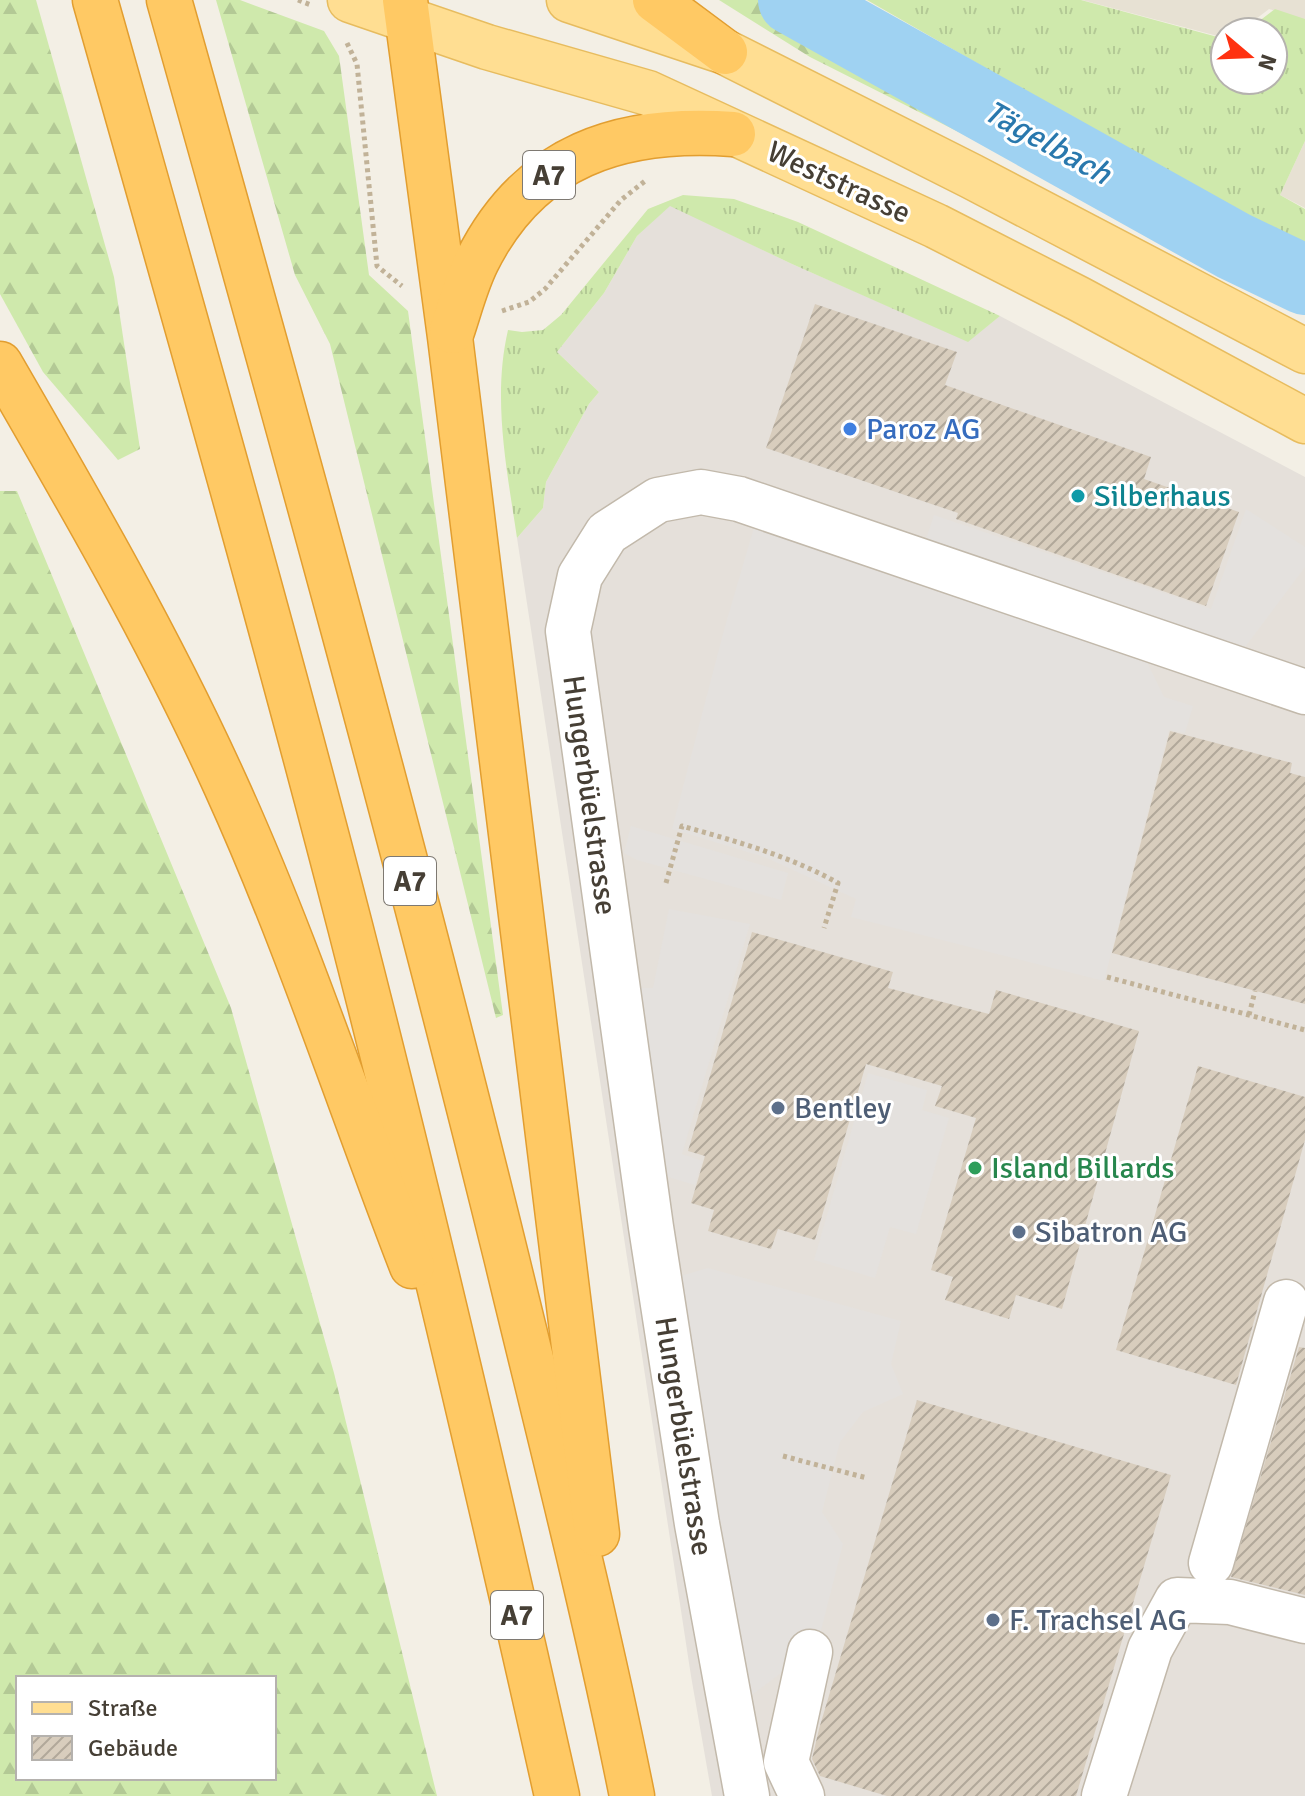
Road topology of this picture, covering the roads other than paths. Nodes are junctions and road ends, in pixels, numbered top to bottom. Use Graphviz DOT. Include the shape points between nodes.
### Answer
graph roads {
  1 [pos="95,0"];
  2 [pos="169,0"];
  3 [pos="569,0"];
  4 [pos="655,0"];
  5 [pos="406,10"];
  6 [pos="335,12"];
  7 [pos="725,52"];
  8 [pos="733,134"];
  9 [pos="450,337"];
  10 [pos="1305,351"];
  11 [pos="0,364"];
  12 [pos="1305,421"];
  13 [pos="1305,692"];
  14 [pos="1286,1302"];
  15 [pos="477,1434"];
  16 [pos="1211,1563"];
  17 [pos="1305,1621"];
  18 [pos="810,1652"];
  19 [pos="629,1782"];
  20 [pos="557,1796"];
  21 [pos="747,1796"];
  22 [pos="802,1796"];
  23 [pos="1104,1796"];
  1 -- 15 [label="highway, A7" via="337,877"];
  2 -- 19 [label="highway, A7" via="417,907 549,1432"];
  3 -- 7 [label="main road, Weststrasse"];
  4 -- 7 [label="highway"];
  5 -- 6 [label="main road, Weststrasse"];
  5 -- 8 [label="main road, Weststrasse" via="487,47 648,93"];
  5 -- 9 [label="highway, A7"];
  7 -- 10 [label="main road, Weststrasse"];
  8 -- 9 [label="highway, A7" via="637,136 592,150 550,174 530,189 493,234 477,261"];
  8 -- 12 [label="main road, Weststrasse" via="936,226"];
  9 -- 19 [label="highway, A7"];
  11 -- 15 [label="highway, A7" via="139,611 226,786 290,939"];
  13 -- 21 [label="street, Hungerbüelstrasse" via="739,499 701,492 658,500 607,533 580,576 568,631 651,1227 702,1499"];
  14 -- 16 [label="street"];
  15 -- 20 [label="highway, A7"];
  17 -- 23 [label="street" via="1230,1602 1177,1600 1150,1649"];
  18 -- 22 [label="street" via="786,1762"];
}
